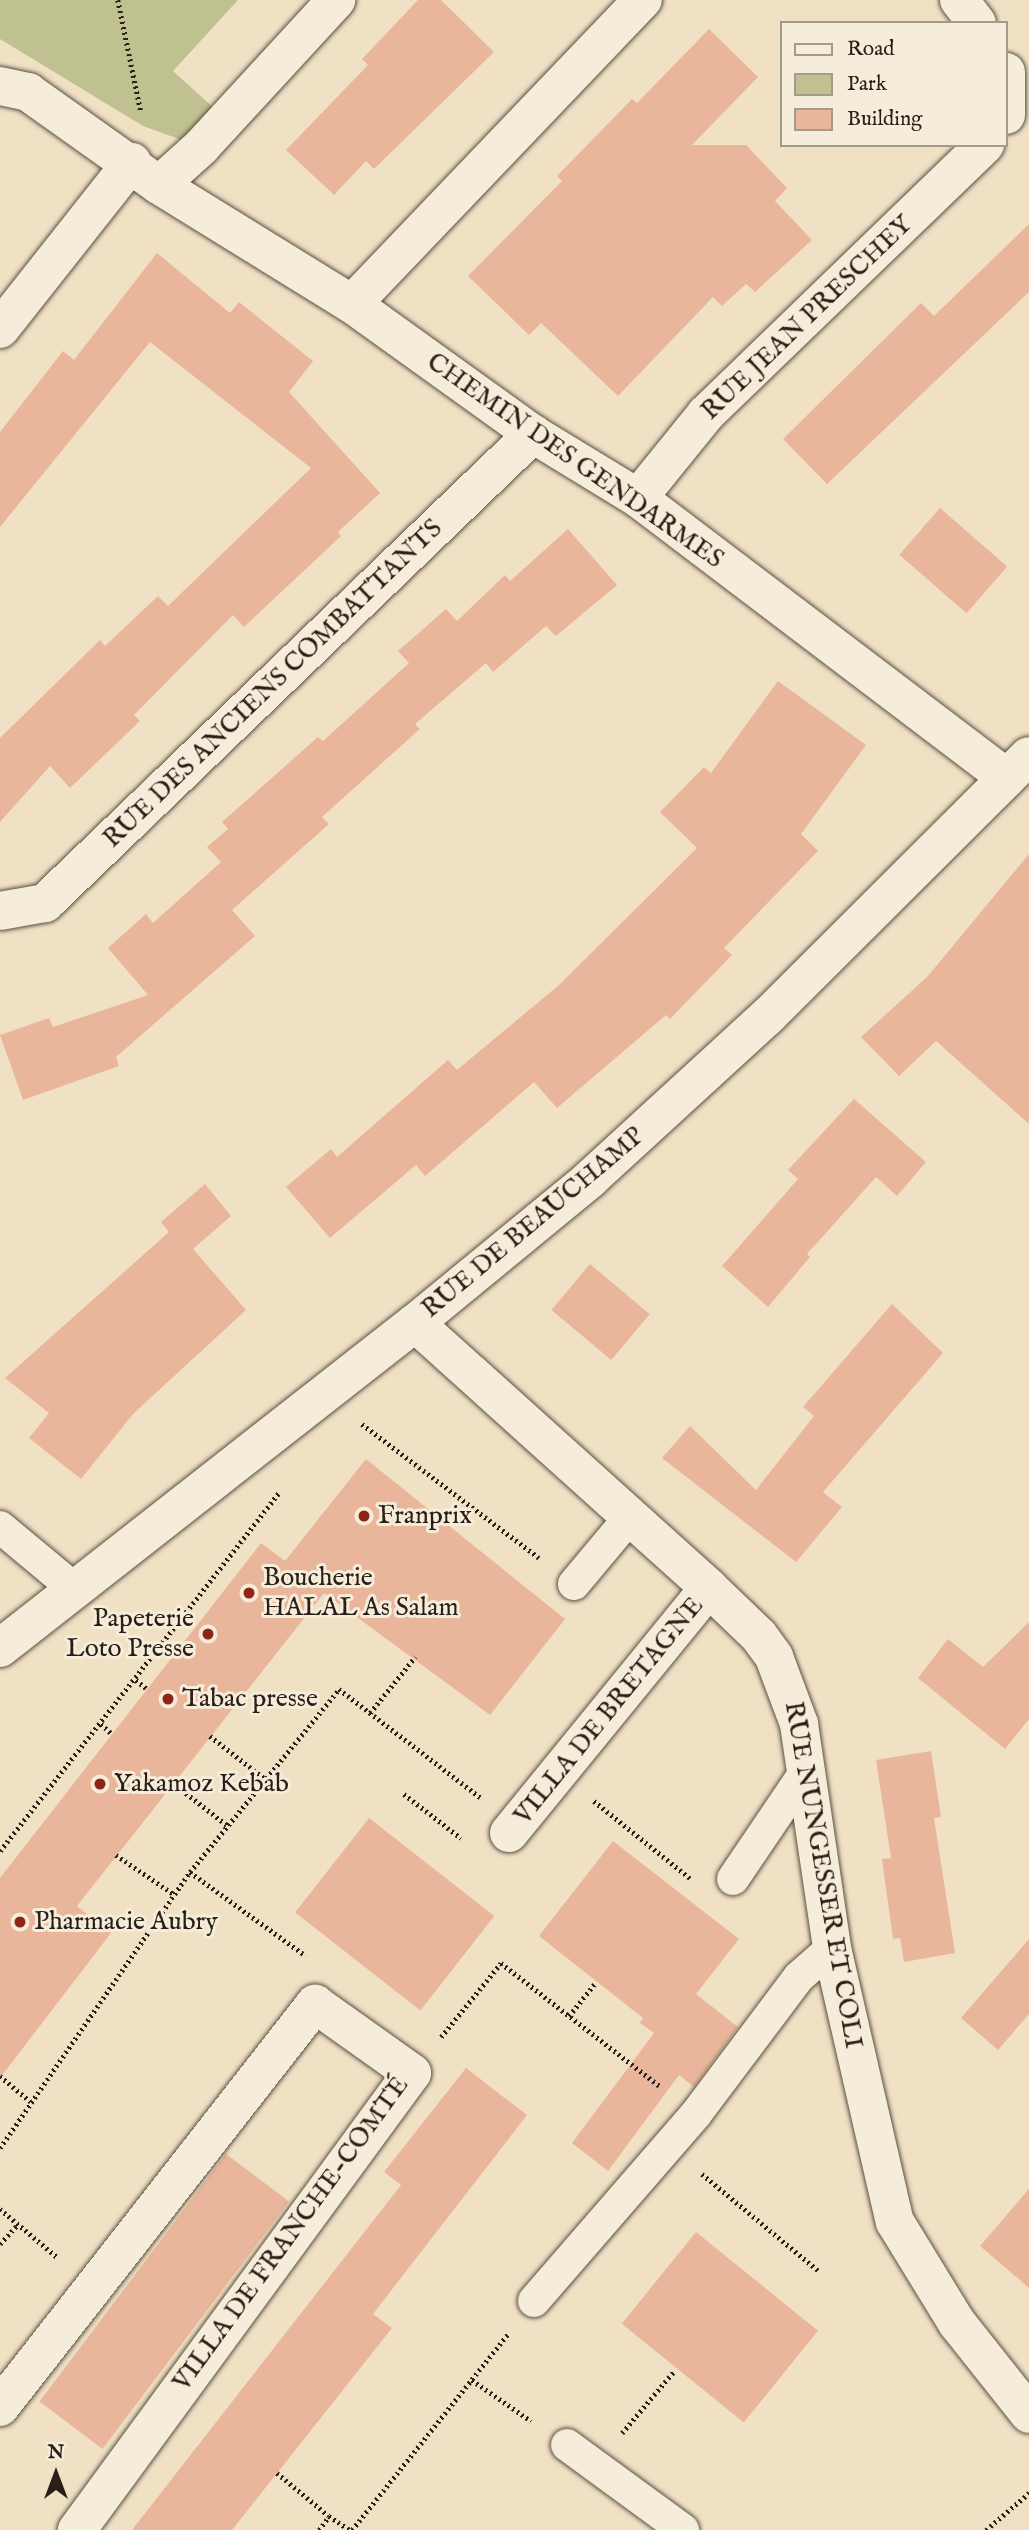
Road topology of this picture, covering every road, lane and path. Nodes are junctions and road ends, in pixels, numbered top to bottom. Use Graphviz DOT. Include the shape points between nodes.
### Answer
graph roads {
  1 [pos="118,0"];
  2 [pos="336,0"];
  3 [pos="643,0"];
  4 [pos="959,0"];
  5 [pos="976,21"];
  6 [pos="0,86"];
  7 [pos="983,147"];
  8 [pos="145,173"];
  9 [pos="352,303"];
  10 [pos="0,329"];
  11 [pos="533,434"];
  12 [pos="638,498"];
  13 [pos="1018,767"];
  14 [pos="0,911"];
  15 [pos="415,1323"];
  16 [pos="352,1416"];
  17 [pos="284,1487"];
  18 [pos="630,1517"];
  19 [pos="0,1527"];
  20 [pos="574,1584"];
  21 [pos="72,1587"];
  22 [pos="709,1588"];
  23 [pos="0,1648"];
  24 [pos="415,1657"];
  25 [pos="136,1680"];
  26 [pos="147,1689"];
  27 [pos="370,1713"];
  28 [pos="101,1724"];
  29 [pos="112,1734"];
  30 [pos="209,1736"];
  31 [pos="560,1773"];
  32 [pos="804,1774"];
  33 [pos="264,1779"];
  34 [pos="173,1783"];
  35 [pos="227,1825"];
  36 [pos="513,1829"];
  37 [pos="0,1851"];
  38 [pos="116,1855"];
  39 [pos="190,1872"];
  40 [pos="733,1878"];
  41 [pos="175,1895"];
  42 [pos="832,1948"];
  43 [pos="596,1982"];
  44 [pos="315,2004"];
  45 [pos="569,2016"];
  46 [pos="412,2073"];
  47 [pos="0,2076"];
  48 [pos="31,2102"];
  49 [pos="696,2114"];
  50 [pos="669,2145"];
  51 [pos="0,2148"];
  52 [pos="0,2209"];
  53 [pos="16,2226"];
  54 [pos="0,2244"];
  55 [pos="820,2272"];
  56 [pos="93,2286"];
  57 [pos="534,2301"];
  58 [pos="675,2370"];
  59 [pos="472,2380"];
  60 [pos="1023,2393"];
  61 [pos="0,2407"];
  62 [pos="567,2445"];
  63 [pos="594,2466"];
  64 [pos="276,2473"];
  65 [pos="1029,2493"];
  66 [pos="330,2516"];
  67 [pos="77,2530"];
  68 [pos="319,2530"];
  69 [pos="351,2530"];
  70 [pos="684,2530"];
  71 [pos="986,2530"];
  1 -- 8 [label="path"];
  2 -- 8 [label="street" via="201,147"];
  3 -- 9 [label="street"];
  4 -- 5 [label="street"];
  6 -- 8 [label="street, CHEMIN DES GENDARMES" via="28,92"];
  7 -- 12 [label="street, RUE JEAN PRESCHEY" via="706,414"];
  8 -- 9 [label="street, CHEMIN DES GENDARMES"];
  8 -- 10 [label="street"];
  9 -- 11 [label="street, CHEMIN DES GENDARMES"];
  11 -- 12 [label="street, CHEMIN DES GENDARMES"];
  11 -- 14 [label="street, RUE DES ANCIENS COMBATTANTS" via="45,903"];
  12 -- 13 [label="street, CHEMIN DES GENDARMES"];
  13 -- 15 [label="street, RUE DE BEAUCHAMP" via="758,1025 590,1179"];
  15 -- 18 [label="street, RUE NUNGESSER ET COLI"];
  15 -- 21 [label="street, RUE DE BEAUCHAMP"];
  16 -- 20 [label="path"];
  17 -- 25 [label="path"];
  18 -- 20 [label="lane"];
  18 -- 22 [label="street, RUE NUNGESSER ET COLI"];
  19 -- 21 [label="lane"];
  21 -- 23 [label="street, RUE DE BEAUCHAMP"];
  22 -- 31 [label="street, VILLA DE BRETAGNE"];
  22 -- 32 [label="street, RUE NUNGESSER ET COLI" via="774,1657 799,1724"];
  24 -- 27 [label="path"];
  25 -- 26 [label="path"];
  25 -- 28 [label="path"];
  27 -- 33 [label="path" via="339,1689"];
  27 -- 36 [label="path"];
  28 -- 29 [label="path"];
  28 -- 37 [label="path"];
  30 -- 33 [label="path"];
  31 -- 36 [label="street, VILLA DE BRETAGNE"];
  31 -- 40 [label="path" via="714,1898"];
  32 -- 40 [label="lane"];
  32 -- 42 [label="street, RUE NUNGESSER ET COLI"];
  33 -- 35 [label="path"];
  34 -- 35 [label="path"];
  35 -- 39 [label="path"];
  38 -- 41 [label="path"];
  39 -- 41 [label="path"];
  39 -- 44 [label="path" via="331,1975"];
  41 -- 48 [label="path"];
  42 -- 49 [label="lane" via="799,1977"];
  42 -- 60 [label="street, RUE NUNGESSER ET COLI" via="895,2222 957,2323"];
  43 -- 45 [label="path"];
  44 -- 46 [label="street, VILLA DE FRANCHE-COMTÉ"];
  44 -- 56 [label="street"];
  45 -- 46 [label="path" via="501,1963"];
  45 -- 49 [label="path"];
  46 -- 67 [label="street, VILLA DE FRANCHE-COMTÉ"];
  47 -- 48 [label="path"];
  48 -- 51 [label="path"];
  49 -- 50 [label="lane"];
  50 -- 55 [label="path"];
  50 -- 57 [label="lane"];
  52 -- 53 [label="path"];
  53 -- 54 [label="path"];
  53 -- 56 [label="path"];
  56 -- 61 [label="street"];
  57 -- 59 [label="path"];
  58 -- 63 [label="path"];
  59 -- 62 [label="path"];
  59 -- 69 [label="path"];
  62 -- 63 [label="lane"];
  63 -- 70 [label="lane"];
  64 -- 66 [label="path"];
  65 -- 71 [label="path"];
  66 -- 68 [label="path"];
  66 -- 69 [label="path"];
}
